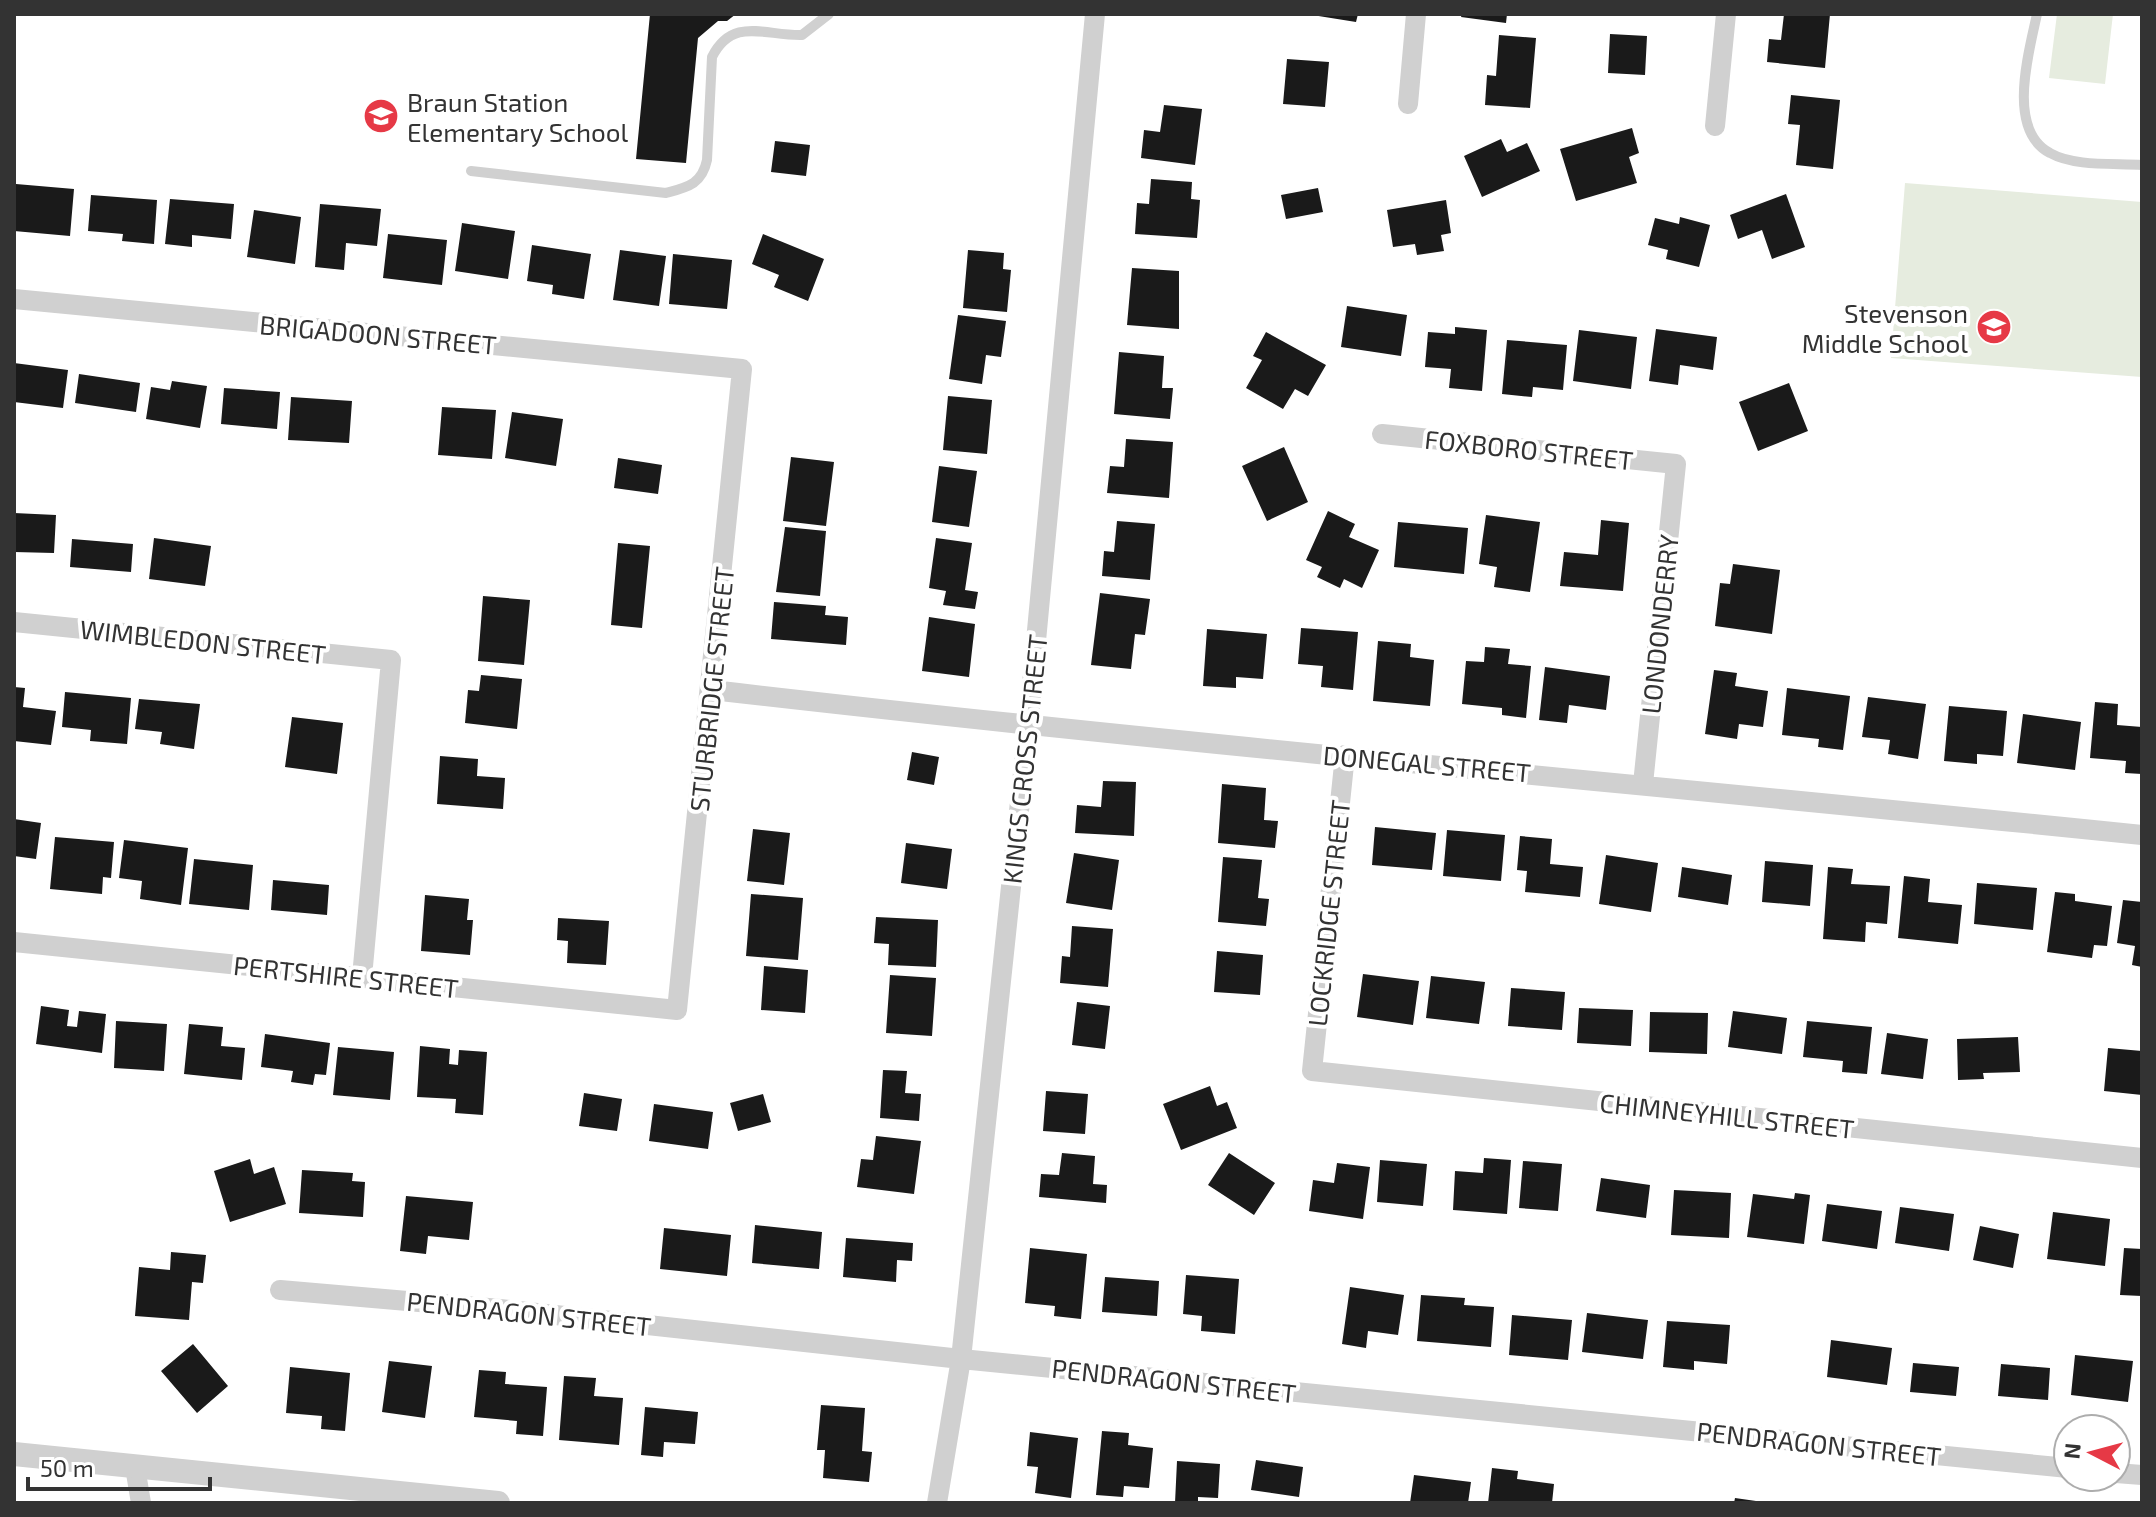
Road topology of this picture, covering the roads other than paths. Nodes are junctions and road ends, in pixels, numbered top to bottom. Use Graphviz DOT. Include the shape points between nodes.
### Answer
graph roads {
  1 [pos="829,14"];
  2 [pos="1095,14"];
  3 [pos="1416,14"];
  4 [pos="1726,14"];
  5 [pos="2037,14"];
  6 [pos="1408,104"];
  7 [pos="1715,126"];
  8 [pos="2142,165"];
  9 [pos="471,171"];
  10 [pos="14,299"];
  11 [pos="742,369"];
  12 [pos="1382,434"];
  13 [pos="1676,464"];
  14 [pos="14,622"];
  15 [pos="712,690"];
  16 [pos="1028,726"];
  17 [pos="1345,755"];
  18 [pos="1643,784"];
  19 [pos="2142,835"];
  20 [pos="14,942"];
  21 [pos="362,977"];
  22 [pos="677,1010"];
  23 [pos="1312,1071"];
  24 [pos="2142,1158"];
  25 [pos="280,1290"];
  26 [pos="961,1359"];
  27 [pos="14,1454"];
  28 [pos="2052,1466"];
  29 [pos="135,1467"];
  30 [pos="141,1503"];
  31 [pos="498,1503"];
  32 [pos="937,1503"];
  1 -- 9 [label="lane" via="802,35 750,30 730,34 719,43 712,57 707,160 704,175 691,186 666,193"];
  2 -- 16 [label="street, KINGS CROSS STREET"];
  3 -- 6 [label="street"];
  4 -- 7 [label="street"];
  5 -- 8 [label="lane" via="2025,104 2026,126 2036,142 2049,153 2072,160"];
  10 -- 11 [label="street, BRIGADOON STREET"];
  11 -- 15 [label="street, STURBRIDGE STREET"];
  12 -- 13 [label="street, FOXBORO STREET"];
  13 -- 18 [label="street, LONDONDERRY"];
  14 -- 21 [label="street, WIMBLEDON STREET" via="391,660"];
  15 -- 16 [label="street, DONEGAL STREET"];
  15 -- 22 [label="street, STURBRIDGE STREET"];
  16 -- 17 [label="street, DONEGAL STREET"];
  16 -- 26 [label="street, KINGS CROSS STREET"];
  17 -- 18 [label="street, DONEGAL STREET"];
  17 -- 23 [label="street, LOCKRIDGE STREET"];
  18 -- 19 [label="street, DONEGAL STREET"];
  20 -- 21 [label="street, PERTSHIRE STREET"];
  21 -- 22 [label="street, PERTSHIRE STREET"];
  23 -- 24 [label="street, CHIMNEYHILL STREET"];
  25 -- 26 [label="street, PENDRAGON STREET"];
  26 -- 28 [label="street, PENDRAGON STREET"];
  26 -- 32 [label="street, KINGS CROSS STREET"];
  27 -- 29 [label="street"];
  29 -- 30 [label="street"];
  29 -- 31 [label="street"];
}
